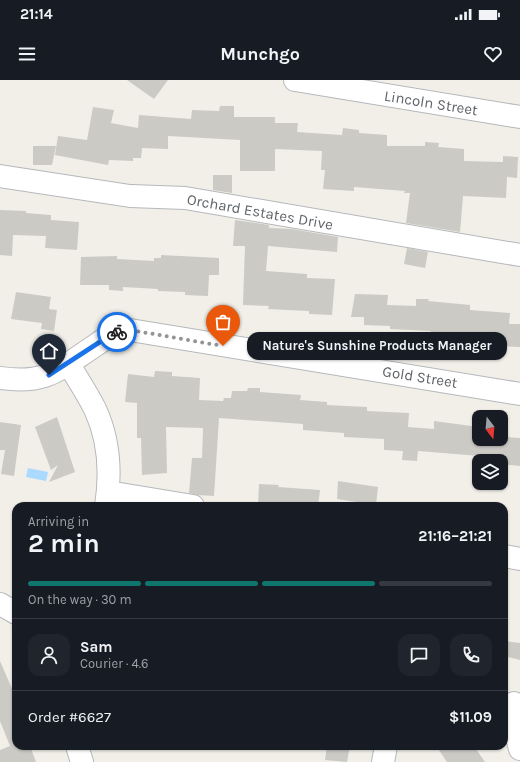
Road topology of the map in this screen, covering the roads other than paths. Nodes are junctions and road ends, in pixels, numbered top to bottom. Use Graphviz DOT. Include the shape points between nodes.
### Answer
graph roads {
  1 [pos="295,80"];
  2 [pos="520,117"];
  3 [pos="0,176"];
  4 [pos="520,255"];
  5 [pos="68,363"];
  6 [pos="0,378"];
  7 [pos="520,394"];
  8 [pos="107,499"];
  9 [pos="144,502"];
  10 [pos="508,557"];
  11 [pos="520,559"];
  12 [pos="0,604"];
  13 [pos="12,611"];
  14 [pos="513,703"];
  15 [pos="520,749"];
  16 [pos="78,750"];
  17 [pos="385,750"];
  18 [pos="82,762"];
  19 [pos="383,762"];
  1 -- 2 [label="street, Lincoln Street"];
  3 -- 4 [label="street, Orchard Estates Drive" via="130,196 185,198"];
  5 -- 6 [label="street, Gold Street" via="43,378"];
  5 -- 7 [label="street, Gold Street" via="109,336 130,330"];
  5 -- 8 [label="street" via="100,422 108,461"];
  8 -- 9 [label="street"];
  10 -- 11 [label="street"];
  12 -- 13 [label="street"];
  14 -- 15 [label="street" via="514,726"];
  16 -- 18 [label="street"];
  17 -- 19 [label="street"];
}
